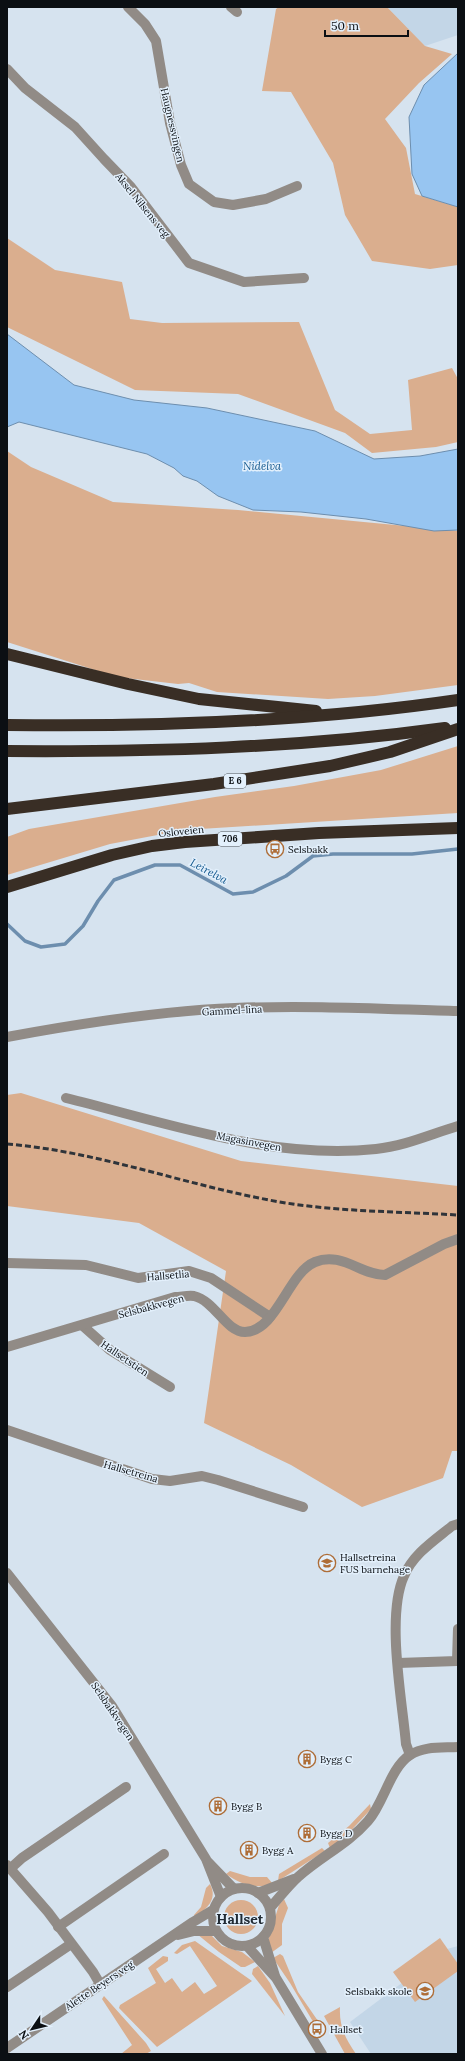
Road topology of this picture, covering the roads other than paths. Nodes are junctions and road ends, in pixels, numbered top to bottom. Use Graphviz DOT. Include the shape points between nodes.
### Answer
graph roads {
  1 [pos="128,7"];
  2 [pos="7,69"];
  3 [pos="297,186"];
  4 [pos="304,278"];
  5 [pos="7,654"];
  6 [pos="458,700"];
  7 [pos="349,714"];
  8 [pos="7,725"];
  9 [pos="458,727"];
  10 [pos="7,751"];
  11 [pos="7,809"];
  12 [pos="458,828"];
  13 [pos="7,887"];
  14 [pos="458,1012"];
  15 [pos="7,1037"];
  16 [pos="66,1098"];
  17 [pos="458,1126"];
  18 [pos="458,1239"];
  19 [pos="7,1263"];
  20 [pos="270,1317"];
  21 [pos="82,1326"];
  22 [pos="7,1348"];
  23 [pos="170,1387"];
  24 [pos="7,1430"];
  25 [pos="303,1507"];
  26 [pos="458,1524"];
  27 [pos="7,1573"];
  28 [pos="458,1629"];
  29 [pos="457,1661"];
  30 [pos="398,1663"];
  31 [pos="458,1747"];
  32 [pos="410,1755"];
  33 [pos="126,1787"];
  34 [pos="164,1854"];
  35 [pos="206,1860"];
  36 [pos="9,1866"];
  37 [pos="298,1877"];
  38 [pos="234,1889"];
  39 [pos="258,1893"];
  40 [pos="221,1897"];
  41 [pos="270,1908"];
  42 [pos="213,1910"];
  43 [pos="58,1927"];
  44 [pos="216,1931"];
  45 [pos="172,1936"];
  46 [pos="263,1937"];
  47 [pos="71,1944"];
  48 [pos="247,1946"];
  49 [pos="276,1978"];
  50 [pos="100,1984"];
  51 [pos="7,1987"];
  52 [pos="7,2048"];
  53 [pos="322,2054"];
  1 -- 3 [label="street, Haugnessvingen" via="145,24 156,41 170,123 189,184 214,202 233,204 266,199"];
  2 -- 4 [label="street, Aksel Nilsens veg" via="25,88 74,128 131,187 189,263 244,282"];
  5 -- 7 [label="highway" via="199,699"];
  6 -- 7 [label="highway"];
  7 -- 8 [label="highway" via="175,725"];
  9 -- 10 [label="highway, E 6" via="251,747"];
  9 -- 11 [label="highway, E 6" via="390,752 330,766 214,784"];
  12 -- 13 [label="highway, Osloveien / 706" via="319,833 152,846 112,855"];
  14 -- 15 [label="street, Gammel-lina" via="364,1008 234,1008 68,1026"];
  16 -- 17 [label="street, Magasinvegen" via="274,1148 344,1151 378,1149 410,1142"];
  18 -- 20 [label="street, Selsbakkvegen" via="385,1275 375,1275 345,1261 328,1259 314,1262 302,1272"];
  19 -- 20 [label="street, Hallsetlia" via="86,1265 138,1278 189,1271 211,1278"];
  20 -- 21 [label="street, Selsbakkvegen" via="257,1328 245,1332 232,1328 209,1303 193,1296 175,1298"];
  21 -- 22 [label="street, Selsbakkvegen"];
  21 -- 23 [label="street, Hallsetstien" via="110,1350"];
  24 -- 25 [label="street, Hallsetreina" via="152,1479 170,1481 202,1476"];
  26 -- 30 [label="street" via="422,1550 404,1575 395,1615"];
  27 -- 35 [label="street, Selsbakkvegen" via="112,1706"];
  28 -- 29 [label="street"];
  29 -- 30 [label="street"];
  30 -- 32 [label="street" via="406,1744"];
  31 -- 32 [label="street" via="432,1748"];
  32 -- 37 [label="street" via="395,1773 380,1806 368,1821 340,1846"];
  33 -- 36 [label="street"];
  34 -- 43 [label="street"];
  35 -- 38 [label="street, Selsbakkvegen"];
  35 -- 40 [label="street, Selsbakkvegen"];
  36 -- 43 [label="street"];
  37 -- 39 [label="street"];
  37 -- 41 [label="street"];
  38 -- 39 [label="street" via="251,1889"];
  38 -- 40 [label="street"];
  39 -- 41 [label="street"];
  40 -- 42 [label="street"];
  41 -- 46 [label="street" via="271,1918"];
  42 -- 44 [label="street"];
  42 -- 45 [label="street, Alette Beyers veg"];
  43 -- 47 [label="street"];
  44 -- 45 [label="street, Alette Beyers veg" via="194,1931"];
  44 -- 48 [label="street" via="229,1943"];
  45 -- 50 [label="street, Alette Beyers veg"];
  46 -- 48 [label="street"];
  46 -- 49 [label="street"];
  47 -- 50 [label="street" via="94,1972"];
  47 -- 51 [label="street"];
  48 -- 49 [label="street"];
  49 -- 53 [label="street"];
  50 -- 52 [label="street, Alette Beyers veg"];
}
